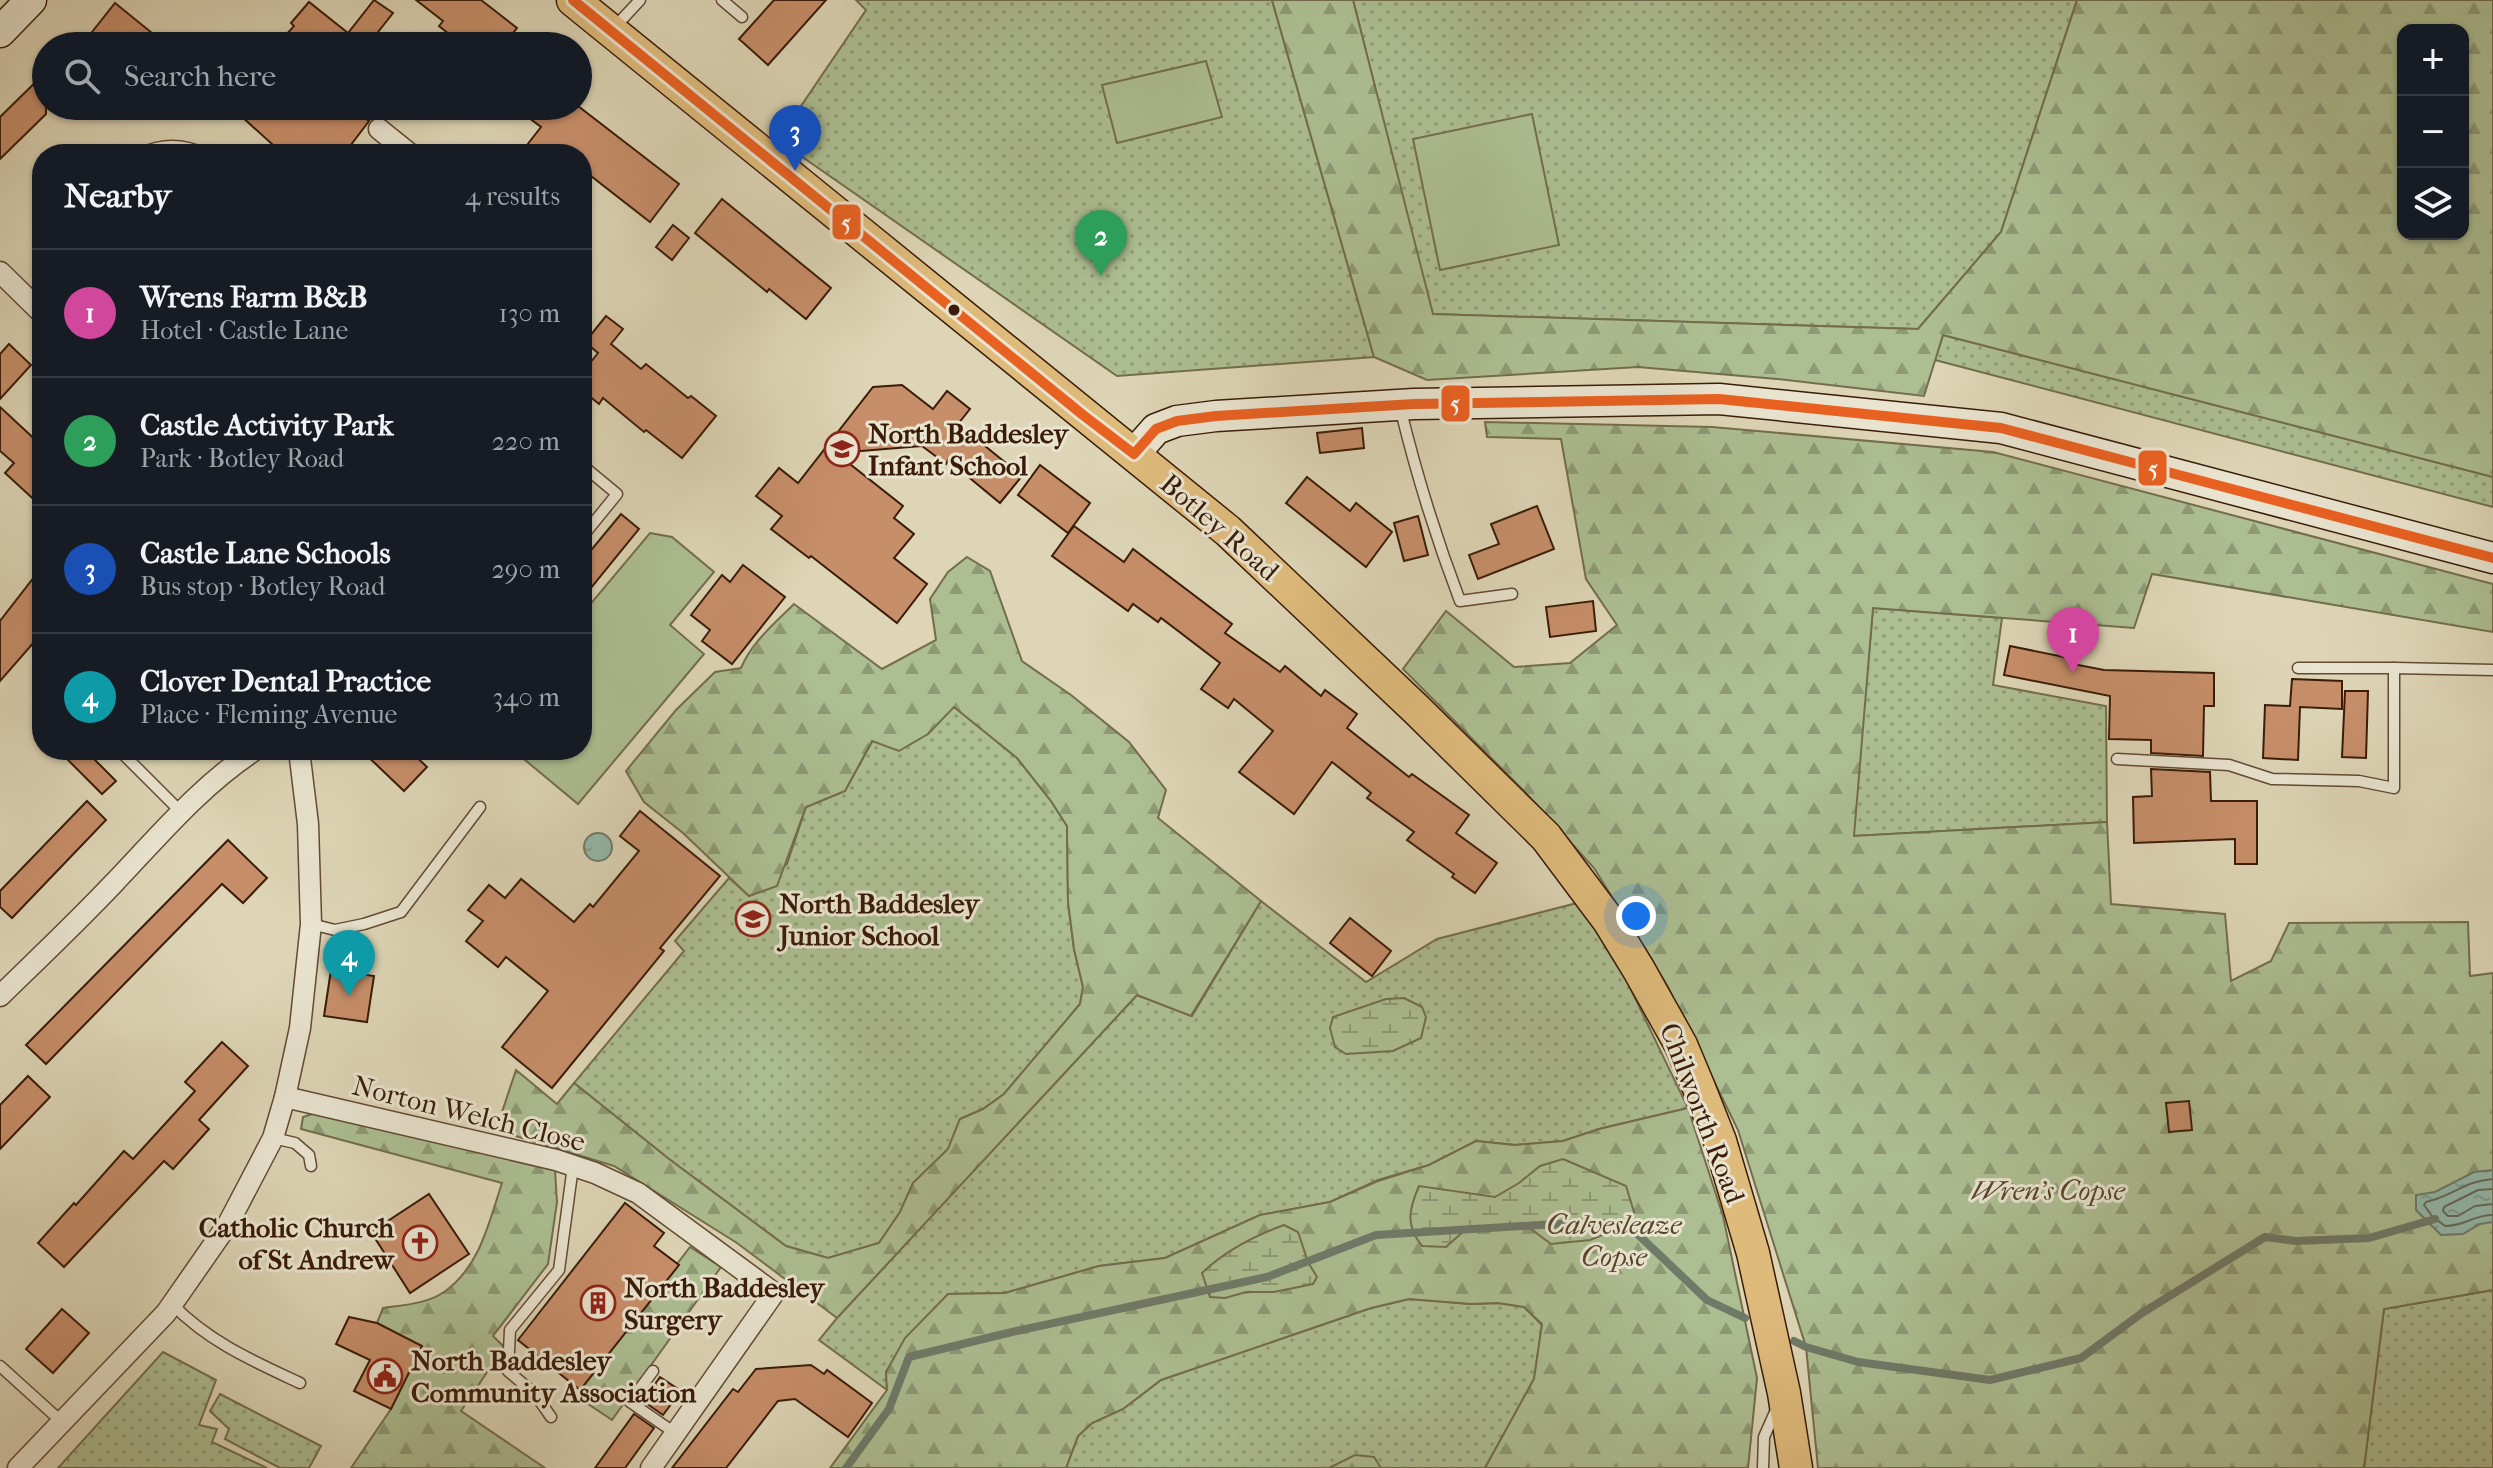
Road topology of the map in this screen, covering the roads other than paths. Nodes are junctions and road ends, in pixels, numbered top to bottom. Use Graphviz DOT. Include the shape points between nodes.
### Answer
graph roads {
  1 [pos="31,0"];
  2 [pos="573,0"];
  3 [pos="640,0"];
  4 [pos="722,0"];
  5 [pos="742,17"];
  6 [pos="611,30"];
  7 [pos="0,32"];
  8 [pos="379,129"];
  9 [pos="398,144"];
  10 [pos="0,272"];
  11 [pos="32,303"];
  12 [pos="1400,405"];
  13 [pos="1134,454"];
  14 [pos="592,473"];
  15 [pos="592,525"];
  16 [pos="2493,558"];
  17 [pos="1512,594"];
  18 [pos="2298,668"];
  19 [pos="2394,668"];
  20 [pos="2493,670"];
  21 [pos="2117,759"];
  22 [pos="129,760"];
  23 [pos="239,760"];
  24 [pos="300,760"];
  25 [pos="480,807"];
  26 [pos="181,812"];
  27 [pos="1546,837"];
  28 [pos="311,924"];
  29 [pos="0,996"];
  30 [pos="285,1097"];
  31 [pos="273,1138"];
  32 [pos="311,1166"];
  33 [pos="573,1166"];
  34 [pos="172,1304"];
  35 [pos="0,1366"];
  36 [pos="653,1371"];
  37 [pos="300,1383"];
  38 [pos="1784,1393"];
  39 [pos="551,1417"];
  40 [pos="63,1423"];
  41 [pos="675,1433"];
  42 [pos="18,1468"];
  43 [pos="651,1468"];
  44 [pos="1763,1468"];
  45 [pos="1796,1468"];
  1 -- 7 [label="street"];
  2 -- 6 [label="main road, Botley Road"];
  3 -- 6 [label="lane"];
  4 -- 5 [label="lane"];
  6 -- 13 [label="main road, Botley Road"];
  8 -- 9 [label="street"];
  10 -- 11 [label="street"];
  12 -- 13 [label="street" via="1177,421 1156,429"];
  12 -- 16 [label="street" via="1719,399 2001,428"];
  12 -- 17 [label="lane" via="1412,459 1460,601"];
  13 -- 27 [label="main road, Botley Road" via="1260,560"];
  14 -- 15 [label="lane" via="617,494"];
  18 -- 19 [label="lane"];
  19 -- 20 [label="lane"];
  19 -- 21 [label="lane" via="2394,788 2359,781 2272,779 2229,765"];
  22 -- 26 [label="lane"];
  23 -- 26 [label="street"];
  24 -- 28 [label="street"];
  25 -- 28 [label="lane" via="401,912 335,930"];
  26 -- 29 [label="street"];
  27 -- 38 [label="main road, Chilworth Road" via="1609,921 1681,1045 1736,1193"];
  28 -- 30 [label="street" via="300,1028"];
  30 -- 31 [label="street"];
  30 -- 33 [label="street, Norton Welch Close"];
  31 -- 32 [label="lane" via="295,1143 309,1155"];
  31 -- 34 [label="street" via="228,1224"];
  33 -- 39 [label="lane" via="559,1270 510,1330 508,1371 535,1394"];
  33 -- 41 [label="street, Norton Welch Close" via="638,1193 774,1293"];
  34 -- 37 [label="lane" via="227,1348"];
  34 -- 40 [label="street"];
  35 -- 40 [label="lane"];
  36 -- 41 [label="lane" via="630,1402"];
  38 -- 44 [label="lane" via="1764,1437"];
  38 -- 45 [label="main road, Chilworth Road"];
  40 -- 42 [label="street"];
  41 -- 43 [label="street, Norton Welch Close"];
}
